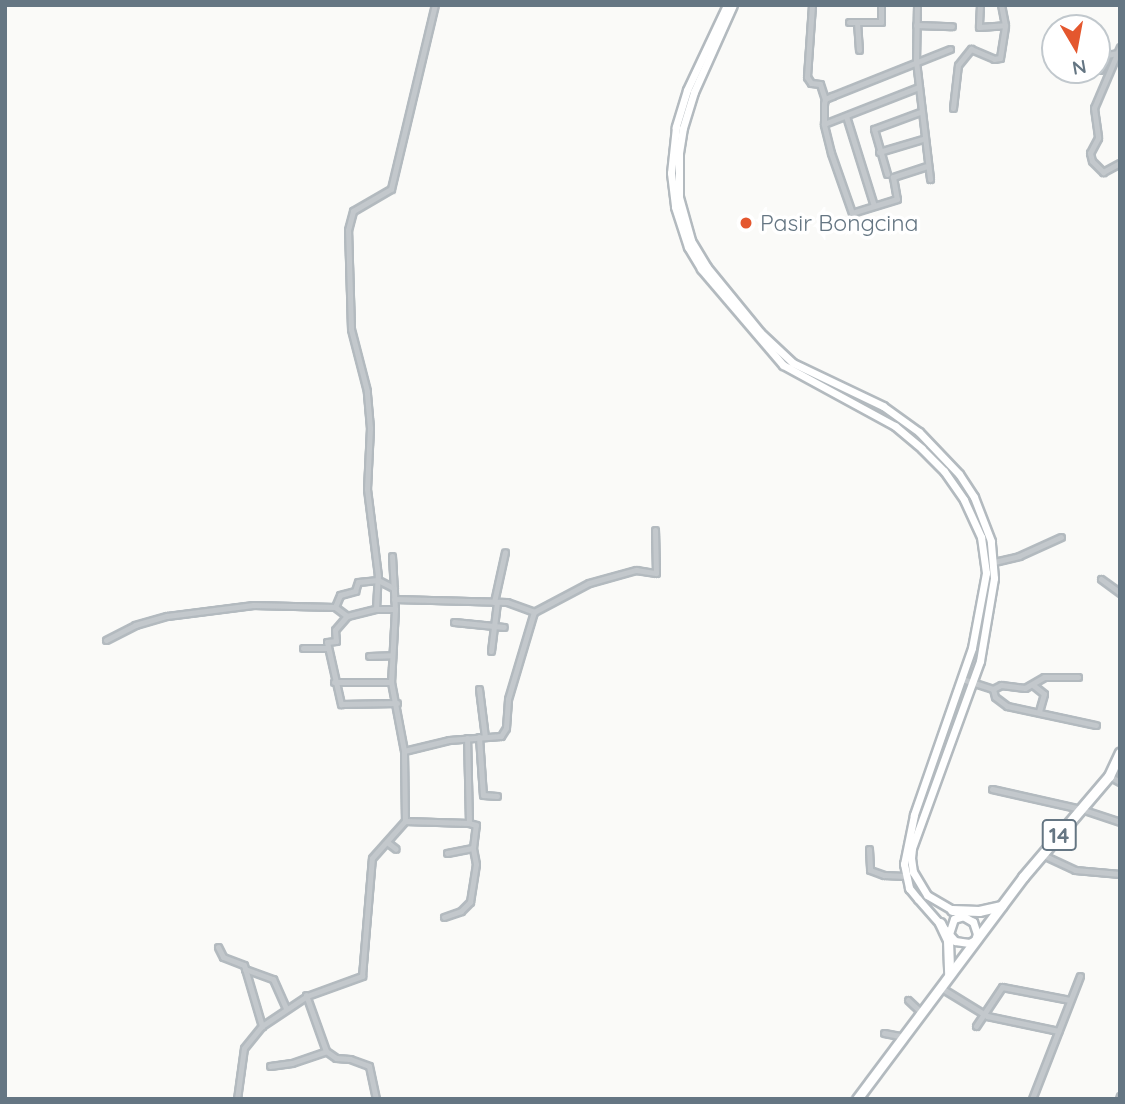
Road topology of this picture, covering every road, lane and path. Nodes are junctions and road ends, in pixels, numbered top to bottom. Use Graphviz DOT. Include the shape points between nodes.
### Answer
graph roads {
  1 [pos="435,5"];
  2 [pos="727,5"];
  3 [pos="733,5"];
  4 [pos="812,5"];
  5 [pos="881,5"];
  6 [pos="917,5"];
  7 [pos="980,5"];
  8 [pos="1001,5"];
  9 [pos="849,22"];
  10 [pos="857,22"];
  11 [pos="916,24"];
  12 [pos="1005,25"];
  13 [pos="952,26"];
  14 [pos="950,49"];
  15 [pos="859,50"];
  16 [pos="1118,50"];
  17 [pos="916,61"];
  18 [pos="919,87"];
  19 [pos="825,99"];
  20 [pos="953,108"];
  21 [pos="920,112"];
  22 [pos="846,116"];
  23 [pos="824,124"];
  24 [pos="923,139"];
  25 [pos="879,152"];
  26 [pos="1120,163"];
  27 [pos="928,166"];
  28 [pos="887,174"];
  29 [pos="930,179"];
  30 [pos="874,206"];
  31 [pos="655,530"];
  32 [pos="1061,537"];
  33 [pos="505,552"];
  34 [pos="392,556"];
  35 [pos="995,562"];
  36 [pos="1101,579"];
  37 [pos="377,580"];
  38 [pos="394,588"];
  39 [pos="1120,593"];
  40 [pos="394,599"];
  41 [pos="496,602"];
  42 [pos="335,607"];
  43 [pos="395,608"];
  44 [pos="376,609"];
  45 [pos="534,612"];
  46 [pos="347,616"];
  47 [pos="454,622"];
  48 [pos="494,625"];
  49 [pos="504,627"];
  50 [pos="106,640"];
  51 [pos="303,648"];
  52 [pos="327,648"];
  53 [pos="491,651"];
  54 [pos="392,655"];
  55 [pos="369,656"];
  56 [pos="1078,677"];
  57 [pos="962,679"];
  58 [pos="334,682"];
  59 [pos="391,682"];
  60 [pos="973,684"];
  61 [pos="1033,685"];
  62 [pos="479,689"];
  63 [pos="993,689"];
  64 [pos="397,703"];
  65 [pos="1039,712"];
  66 [pos="1096,725"];
  67 [pos="482,737"];
  68 [pos="467,738"];
  69 [pos="404,751"];
  70 [pos="1120,752"];
  71 [pos="1110,776"];
  72 [pos="1120,782"];
  73 [pos="992,789"];
  74 [pos="497,796"];
  75 [pos="1082,810"];
  76 [pos="405,821"];
  77 [pos="1120,822"];
  78 [pos="469,823"];
  79 [pos="387,842"];
  80 [pos="474,848"];
  81 [pos="396,849"];
  82 [pos="869,849"];
  83 [pos="447,853"];
  84 [pos="1043,855"];
  85 [pos="1120,874"];
  86 [pos="905,876"];
  87 [pos="1001,906"];
  88 [pos="947,909"];
  89 [pos="965,915"];
  90 [pos="444,917"];
  91 [pos="937,919"];
  92 [pos="949,933"];
  93 [pos="975,940"];
  94 [pos="218,947"];
  95 [pos="245,969"];
  96 [pos="1080,976"];
  97 [pos="945,984"];
  98 [pos="306,995"];
  99 [pos="908,1000"];
  100 [pos="1070,1000"];
  101 [pos="286,1008"];
  102 [pos="922,1013"];
  103 [pos="984,1013"];
  104 [pos="262,1026"];
  105 [pos="976,1026"];
  106 [pos="1058,1031"];
  107 [pos="884,1033"];
  108 [pos="904,1037"];
  109 [pos="326,1051"];
  110 [pos="270,1066"];
  111 [pos="237,1099"];
  112 [pos="376,1099"];
  113 [pos="858,1099"];
  114 [pos="1032,1099"];
  1 -- 37 [label="street" via="391,189 353,211 348,230 351,329 369,407 367,489"];
  2 -- 57 [label="main road" via="687,90 676,127 671,173 682,232 693,259 768,351 795,374 895,426 944,471 964,500 981,537 986,573"];
  3 -- 35 [label="main road" via="682,128 680,197 691,240 760,332 793,363 883,406 927,440 974,497"];
  4 -- 19 [label="street" via="807,77 820,84"];
  5 -- 10 [label="street" via="881,22"];
  6 -- 11 [label="street"];
  7 -- 12 [label="street" via="979,27"];
  8 -- 12 [label="street"];
  9 -- 10 [label="street"];
  10 -- 15 [label="street"];
  11 -- 13 [label="street"];
  11 -- 17 [label="street"];
  12 -- 20 [label="street" via="1000,58 971,49 958,65"];
  14 -- 17 [label="street"];
  16 -- 26 [label="street" via="1094,108 1098,138 1090,153 1103,172"];
  17 -- 18 [label="street"];
  17 -- 19 [label="street"];
  18 -- 21 [label="street"];
  18 -- 22 [label="street"];
  19 -- 23 [label="street"];
  21 -- 24 [label="street"];
  21 -- 25 [label="street" via="874,129"];
  22 -- 23 [label="street"];
  22 -- 30 [label="street"];
  23 -- 30 [label="street" via="852,213"];
  24 -- 25 [label="street"];
  24 -- 27 [label="street"];
  25 -- 28 [label="street"];
  27 -- 29 [label="street"];
  27 -- 30 [label="street" via="893,177 897,199"];
  31 -- 45 [label="street" via="656,573 636,570 589,583"];
  32 -- 35 [label="street"];
  33 -- 41 [label="street"];
  34 -- 38 [label="street"];
  35 -- 60 [label="main road" via="990,614"];
  36 -- 39 [label="street"];
  37 -- 38 [label="street"];
  37 -- 42 [label="street" via="358,582 355,591 340,595"];
  37 -- 44 [label="street"];
  38 -- 40 [label="street"];
  40 -- 41 [label="street"];
  40 -- 43 [label="street"];
  41 -- 45 [label="street"];
  41 -- 48 [label="street"];
  42 -- 46 [label="street"];
  42 -- 50 [label="street" via="253,605 167,616"];
  43 -- 44 [label="street"];
  43 -- 54 [label="street"];
  44 -- 46 [label="street"];
  45 -- 67 [label="street" via="508,699 506,728 500,736"];
  46 -- 52 [label="street" via="335,630 336,641 327,642"];
  47 -- 48 [label="street"];
  48 -- 49 [label="street"];
  48 -- 53 [label="street"];
  51 -- 52 [label="street"];
  52 -- 58 [label="street"];
  54 -- 55 [label="street"];
  54 -- 59 [label="street"];
  56 -- 61 [label="street" via="1044,677"];
  57 -- 60 [label="street"];
  57 -- 86 [label="main road" via="907,838"];
  58 -- 59 [label="street"];
  58 -- 64 [label="street" via="343,705"];
  59 -- 64 [label="street"];
  60 -- 63 [label="street"];
  60 -- 88 [label="main road" via="912,848 913,872 927,895"];
  61 -- 63 [label="street" via="996,685"];
  61 -- 65 [label="street" via="1044,694"];
  62 -- 67 [label="street"];
  63 -- 65 [label="street" via="995,697 1007,706"];
  64 -- 69 [label="street"];
  65 -- 66 [label="street"];
  67 -- 68 [label="street"];
  67 -- 74 [label="street" via="483,795"];
  68 -- 69 [label="street"];
  68 -- 78 [label="street"];
  69 -- 76 [label="street"];
  70 -- 71 [label="highway, 14"];
  71 -- 72 [label="street"];
  71 -- 75 [label="highway, 14"];
  73 -- 75 [label="street"];
  75 -- 77 [label="street"];
  75 -- 84 [label="highway, 14"];
  76 -- 78 [label="street"];
  76 -- 79 [label="street"];
  78 -- 80 [label="street" via="476,825"];
  79 -- 81 [label="street"];
  79 -- 98 [label="street" via="372,858 362,976"];
  80 -- 83 [label="street"];
  80 -- 90 [label="street" via="470,902"];
  82 -- 86 [label="street" via="870,870"];
  84 -- 85 [label="street" via="1075,870"];
  84 -- 87 [label="highway, 14"];
  86 -- 91 [label="main road" via="909,888"];
  87 -- 88 [label="highway" via="979,911"];
  87 -- 93 [label="highway, 14"];
  88 -- 89 [label="main road"];
  88 -- 91 [label="main road"];
  89 -- 92 [label="main road" via="954,919"];
  89 -- 93 [label="main road" via="977,928"];
  91 -- 92 [label="main road"];
  91 -- 97 [label="highway" via="951,958"];
  92 -- 93 [label="main road" via="960,944"];
  93 -- 97 [label="highway, 14"];
  94 -- 95 [label="street" via="223,957"];
  95 -- 101 [label="street" via="274,979"];
  95 -- 104 [label="street"];
  96 -- 100 [label="street"];
  97 -- 102 [label="highway, 14"];
  97 -- 103 [label="street"];
  98 -- 101 [label="street"];
  98 -- 109 [label="street"];
  99 -- 102 [label="street"];
  100 -- 103 [label="street" via="1004,987"];
  100 -- 106 [label="street"];
  101 -- 104 [label="street"];
  102 -- 108 [label="highway, 14"];
  103 -- 105 [label="street"];
  103 -- 106 [label="street"];
  104 -- 111 [label="street" via="244,1048"];
  106 -- 114 [label="street"];
  107 -- 108 [label="street"];
  108 -- 113 [label="highway, 14"];
  109 -- 110 [label="street"];
  109 -- 112 [label="street" via="369,1066"];
}
